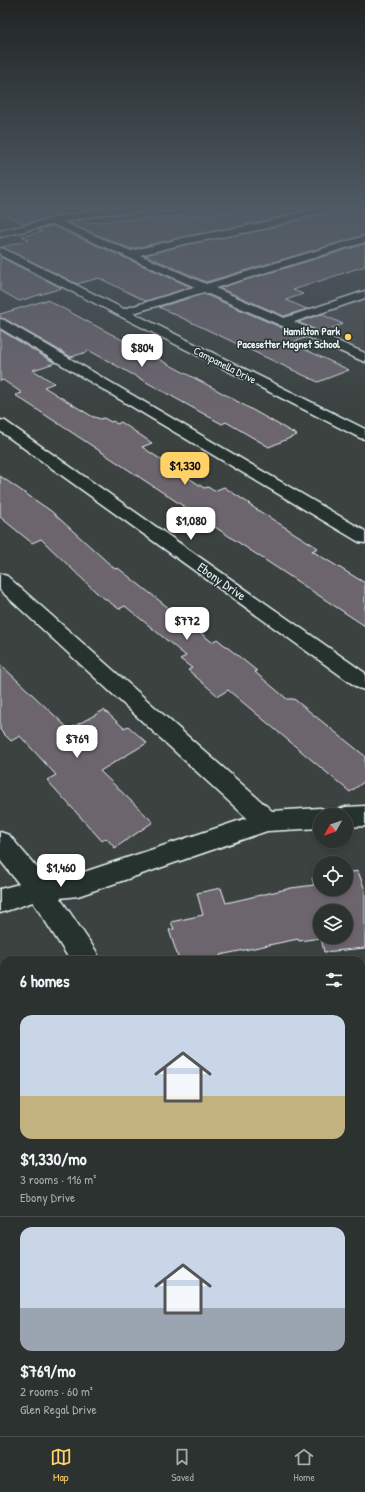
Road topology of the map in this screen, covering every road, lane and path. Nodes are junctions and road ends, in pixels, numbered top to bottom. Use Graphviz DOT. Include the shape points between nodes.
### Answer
graph roads {
  1 [pos="46,274"];
  2 [pos="173,274"];
  3 [pos="250,274"];
  4 [pos="204,288"];
  5 [pos="365,294"];
  6 [pos="122,313"];
  7 [pos="284,322"];
  8 [pos="0,323"];
  9 [pos="365,358"];
  10 [pos="0,424"];
  11 [pos="365,435"];
  12 [pos="365,538"];
  13 [pos="0,580"];
  14 [pos="365,683"];
  15 [pos="365,816"];
  16 [pos="353,817"];
  17 [pos="313,818"];
  18 [pos="267,821"];
  19 [pos="0,842"];
  20 [pos="39,889"];
  21 [pos="0,902"];
  22 [pos="83,956"];
  1 -- 6 [label="street, Campanella Drive"];
  2 -- 4 [label="street"];
  3 -- 4 [label="street"];
  4 -- 6 [label="street"];
  4 -- 7 [label="street"];
  5 -- 7 [label="street"];
  6 -- 11 [label="street, Campanella Drive"];
  7 -- 9 [label="street"];
  8 -- 12 [label="street"];
  10 -- 14 [label="street, Ebony Drive"];
  13 -- 18 [label="street"];
  15 -- 16 [label="street"];
  17 -- 18 [label="street"];
  18 -- 20 [label="street" via="78,885"];
  19 -- 20 [label="street"];
  20 -- 21 [label="street"];
  20 -- 22 [label="street"];
}
